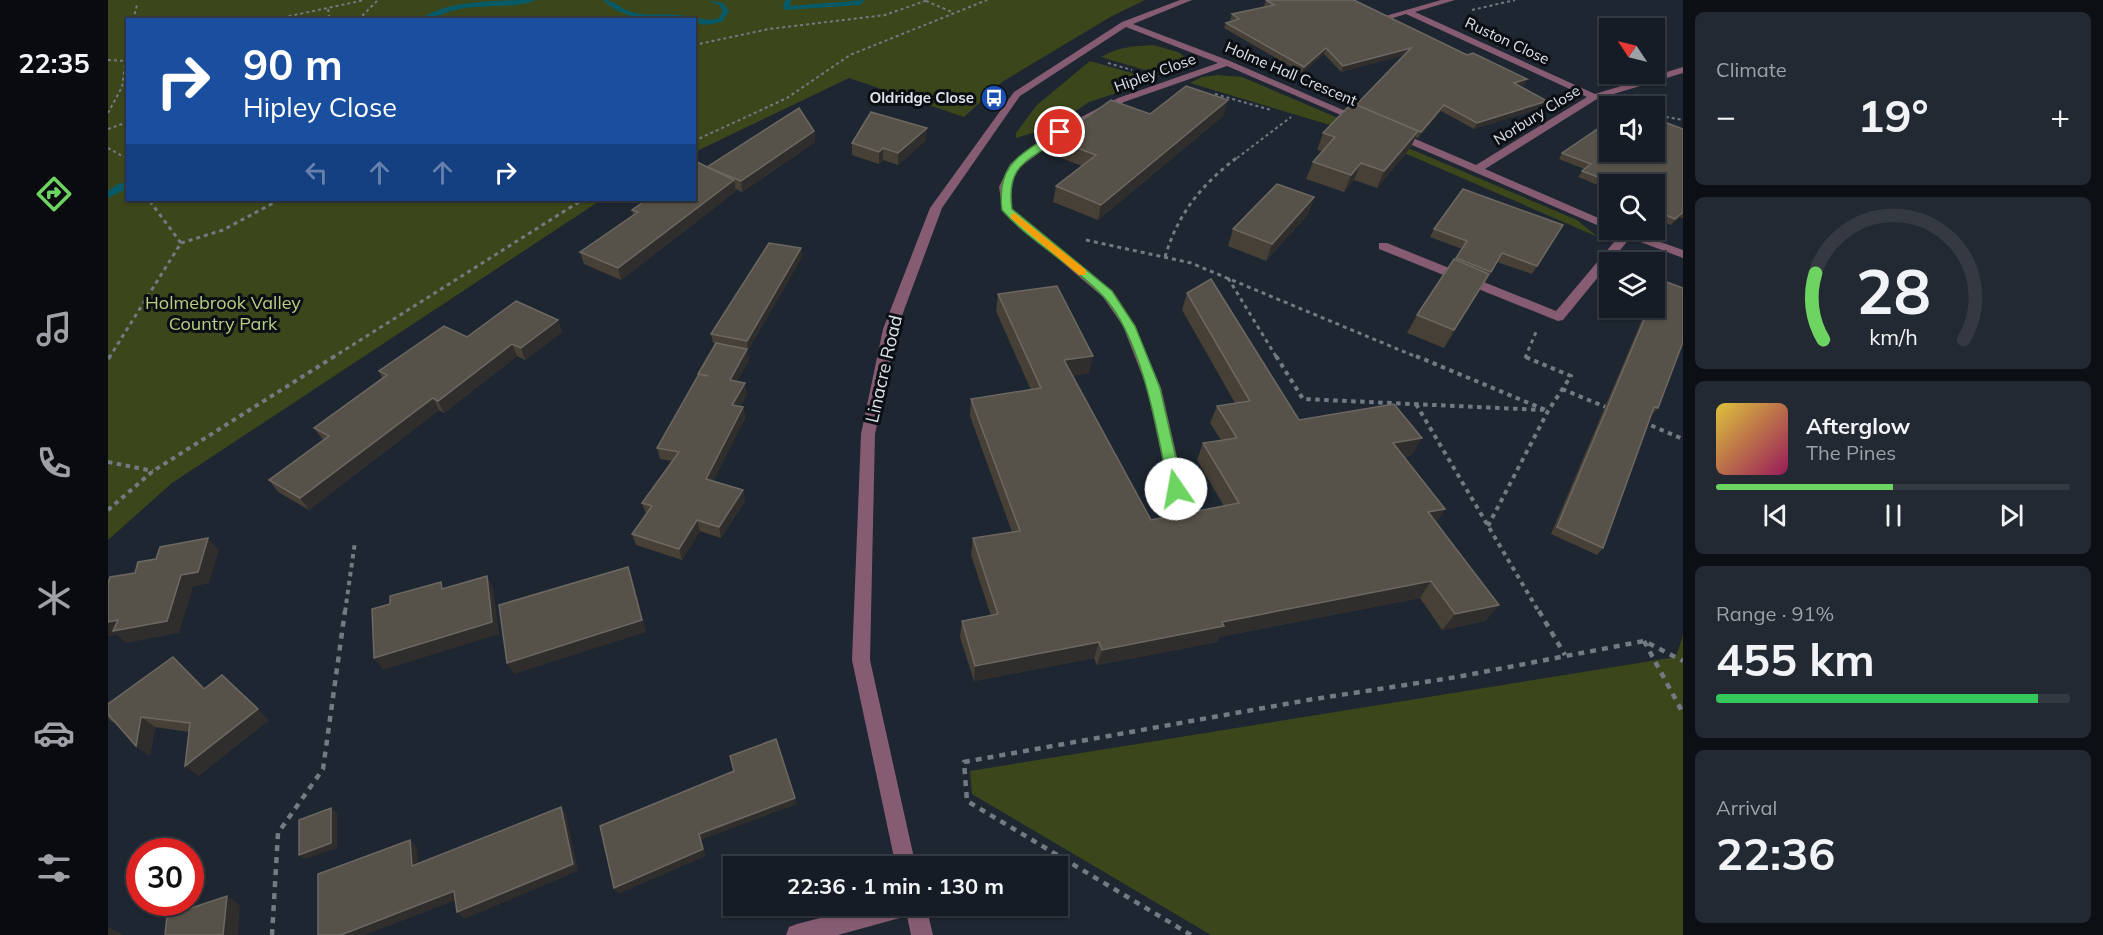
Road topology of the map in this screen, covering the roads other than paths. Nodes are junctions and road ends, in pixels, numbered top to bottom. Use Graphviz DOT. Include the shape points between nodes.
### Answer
graph roads {
  1 [pos="1188,0"];
  2 [pos="1451,0"];
  3 [pos="1408,12"];
  4 [pos="1386,17"];
  5 [pos="1125,24"];
  6 [pos="1227,63"];
  7 [pos="1683,70"];
  8 [pos="1594,97"];
  9 [pos="1368,123"];
  10 [pos="1379,128"];
  11 [pos="1477,169"];
  12 [pos="1599,222"];
  13 [pos="1616,240"];
  14 [pos="1644,240"];
  15 [pos="1383,246"];
  16 [pos="1683,254"];
  17 [pos="1181,509"];
  18 [pos="904,856"];
  19 [pos="868,916"];
  20 [pos="917,916"];
  21 [pos="797,935"];
  22 [pos="922,935"];
  1 -- 5 [label="street, Linacre Road"];
  2 -- 3 [label="street, Ruston Close"];
  3 -- 4 [label="street, Ruston Close"];
  3 -- 8 [label="street, Ruston Close"];
  5 -- 6 [label="street, Holme Hall Crescent"];
  5 -- 18 [label="street, Linacre Road" via="1017,94 936,208 890,329 868,434 861,660"];
  6 -- 9 [label="street, Holme Hall Crescent"];
  6 -- 17 [label="street, Hipley Close" via="1121,100 1060,132 1014,166 1004,187 1007,210 1108,294 1129,326 1154,388"];
  7 -- 8 [label="street, Norbury Close"];
  8 -- 11 [label="street, Norbury Close"];
  10 -- 11 [label="street"];
  11 -- 12 [label="street"];
  13 -- 15 [label="street" via="1558,317"];
  14 -- 16 [label="street"];
  19 -- 21 [label="street"];
  20 -- 22 [label="street"];
}
